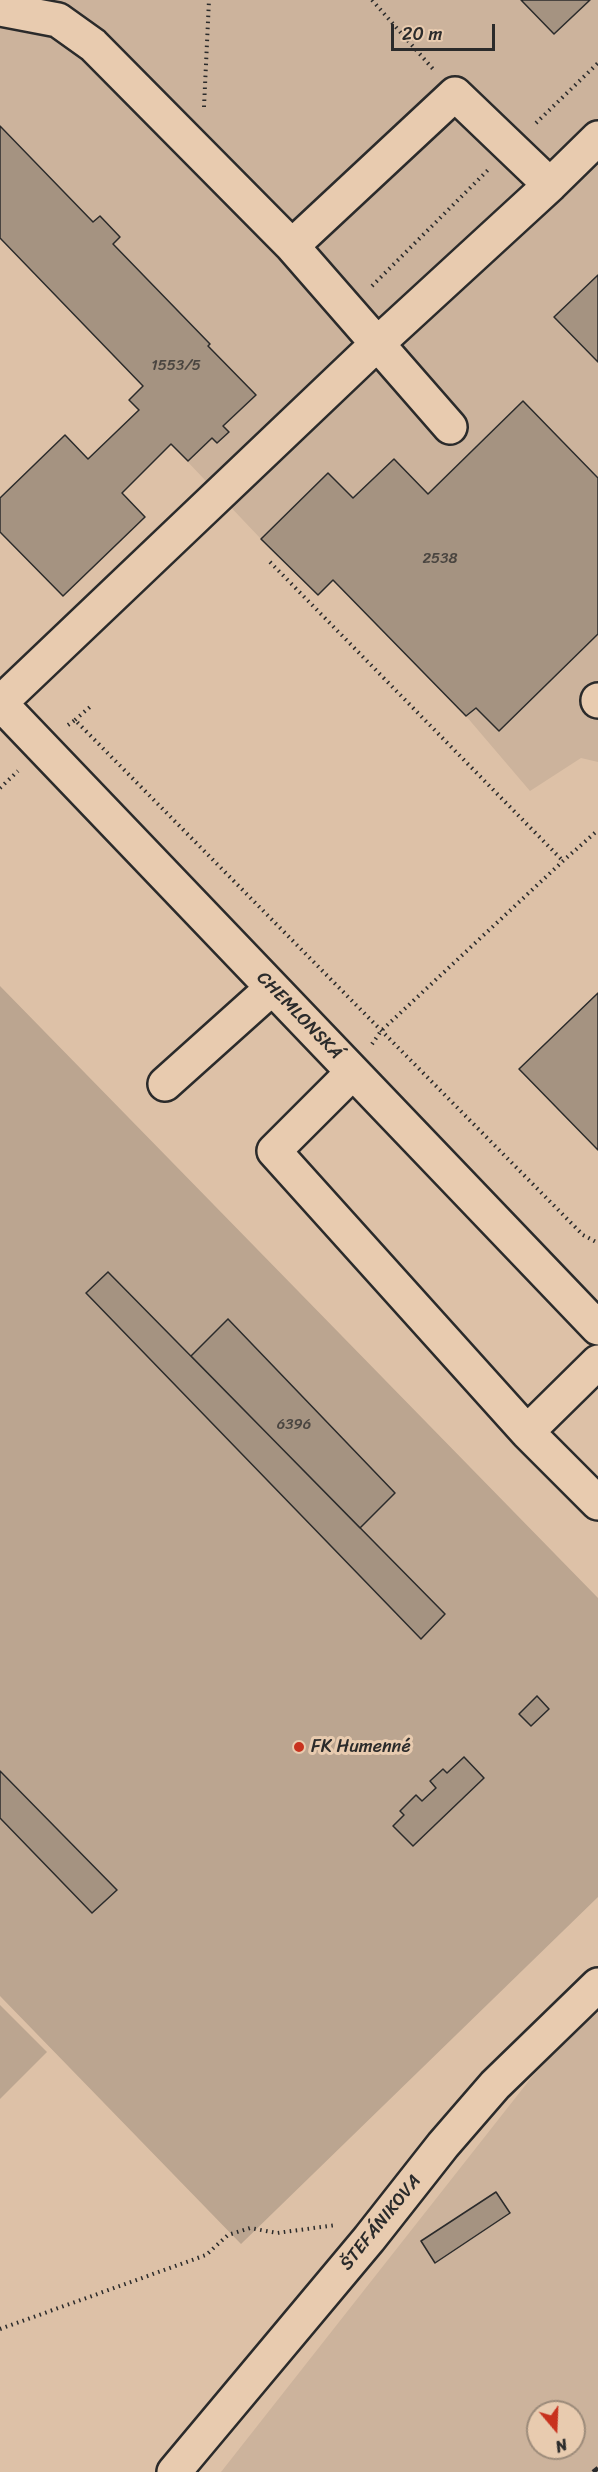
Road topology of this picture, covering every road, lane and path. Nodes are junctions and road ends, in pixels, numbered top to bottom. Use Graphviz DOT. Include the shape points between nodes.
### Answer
graph roads {
  1 [pos="209,0"];
  2 [pos="372,0"];
  3 [pos="0,9"];
  4 [pos="598,63"];
  5 [pos="455,94"];
  6 [pos="598,138"];
  7 [pos="511,147"];
  8 [pos="202,156"];
  9 [pos="550,185"];
  10 [pos="292,246"];
  11 [pos="349,309"];
  12 [pos="377,344"];
  13 [pos="450,427"];
  14 [pos="270,562"];
  15 [pos="0,703"];
  16 [pos="91,706"];
  17 [pos="75,720"];
  18 [pos="42,748"];
  19 [pos="0,788"];
  20 [pos="598,831"];
  21 [pos="563,861"];
  22 [pos="272,988"];
  23 [pos="381,1031"];
  24 [pos="353,1072"];
  25 [pos="165,1084"];
  26 [pos="598,1243"];
  27 [pos="596,1323"];
  28 [pos="598,1362"];
  29 [pos="527,1432"];
  30 [pos="598,1503"];
  31 [pos="598,1985"];
  32 [pos="345,2223"];
  33 [pos="0,2329"];
  34 [pos="174,2472"];
  1 -- 8 [label="path"];
  2 -- 5 [label="path"];
  3 -- 8 [label="street" via="58,20 93,45"];
  4 -- 7 [label="path"];
  5 -- 7 [label="street"];
  5 -- 10 [label="street"];
  6 -- 9 [label="street"];
  7 -- 9 [label="street"];
  7 -- 11 [label="path"];
  8 -- 10 [label="street"];
  9 -- 12 [label="street"];
  10 -- 11 [label="street"];
  11 -- 12 [label="street"];
  12 -- 13 [label="street"];
  12 -- 15 [label="street"];
  14 -- 21 [label="path"];
  15 -- 18 [label="street, CHEMLONSKÁ"];
  16 -- 17 [label="path"];
  17 -- 18 [label="path"];
  17 -- 23 [label="path"];
  18 -- 19 [label="path"];
  18 -- 22 [label="street, CHEMLONSKÁ"];
  20 -- 21 [label="path"];
  21 -- 23 [label="path"];
  22 -- 24 [label="street, CHEMLONSKÁ"];
  22 -- 25 [label="street"];
  23 -- 24 [label="path"];
  23 -- 26 [label="path" via="584,1235"];
  24 -- 27 [label="street, CHEMLONSKÁ"];
  24 -- 29 [label="street" via="274,1151"];
  28 -- 29 [label="street"];
  29 -- 30 [label="street"];
  31 -- 34 [label="street, ŠTEFÁNIKOVA" via="495,2085"];
  32 -- 33 [label="path" via="277,2233 250,2228 228,2235 206,2255"];
}
